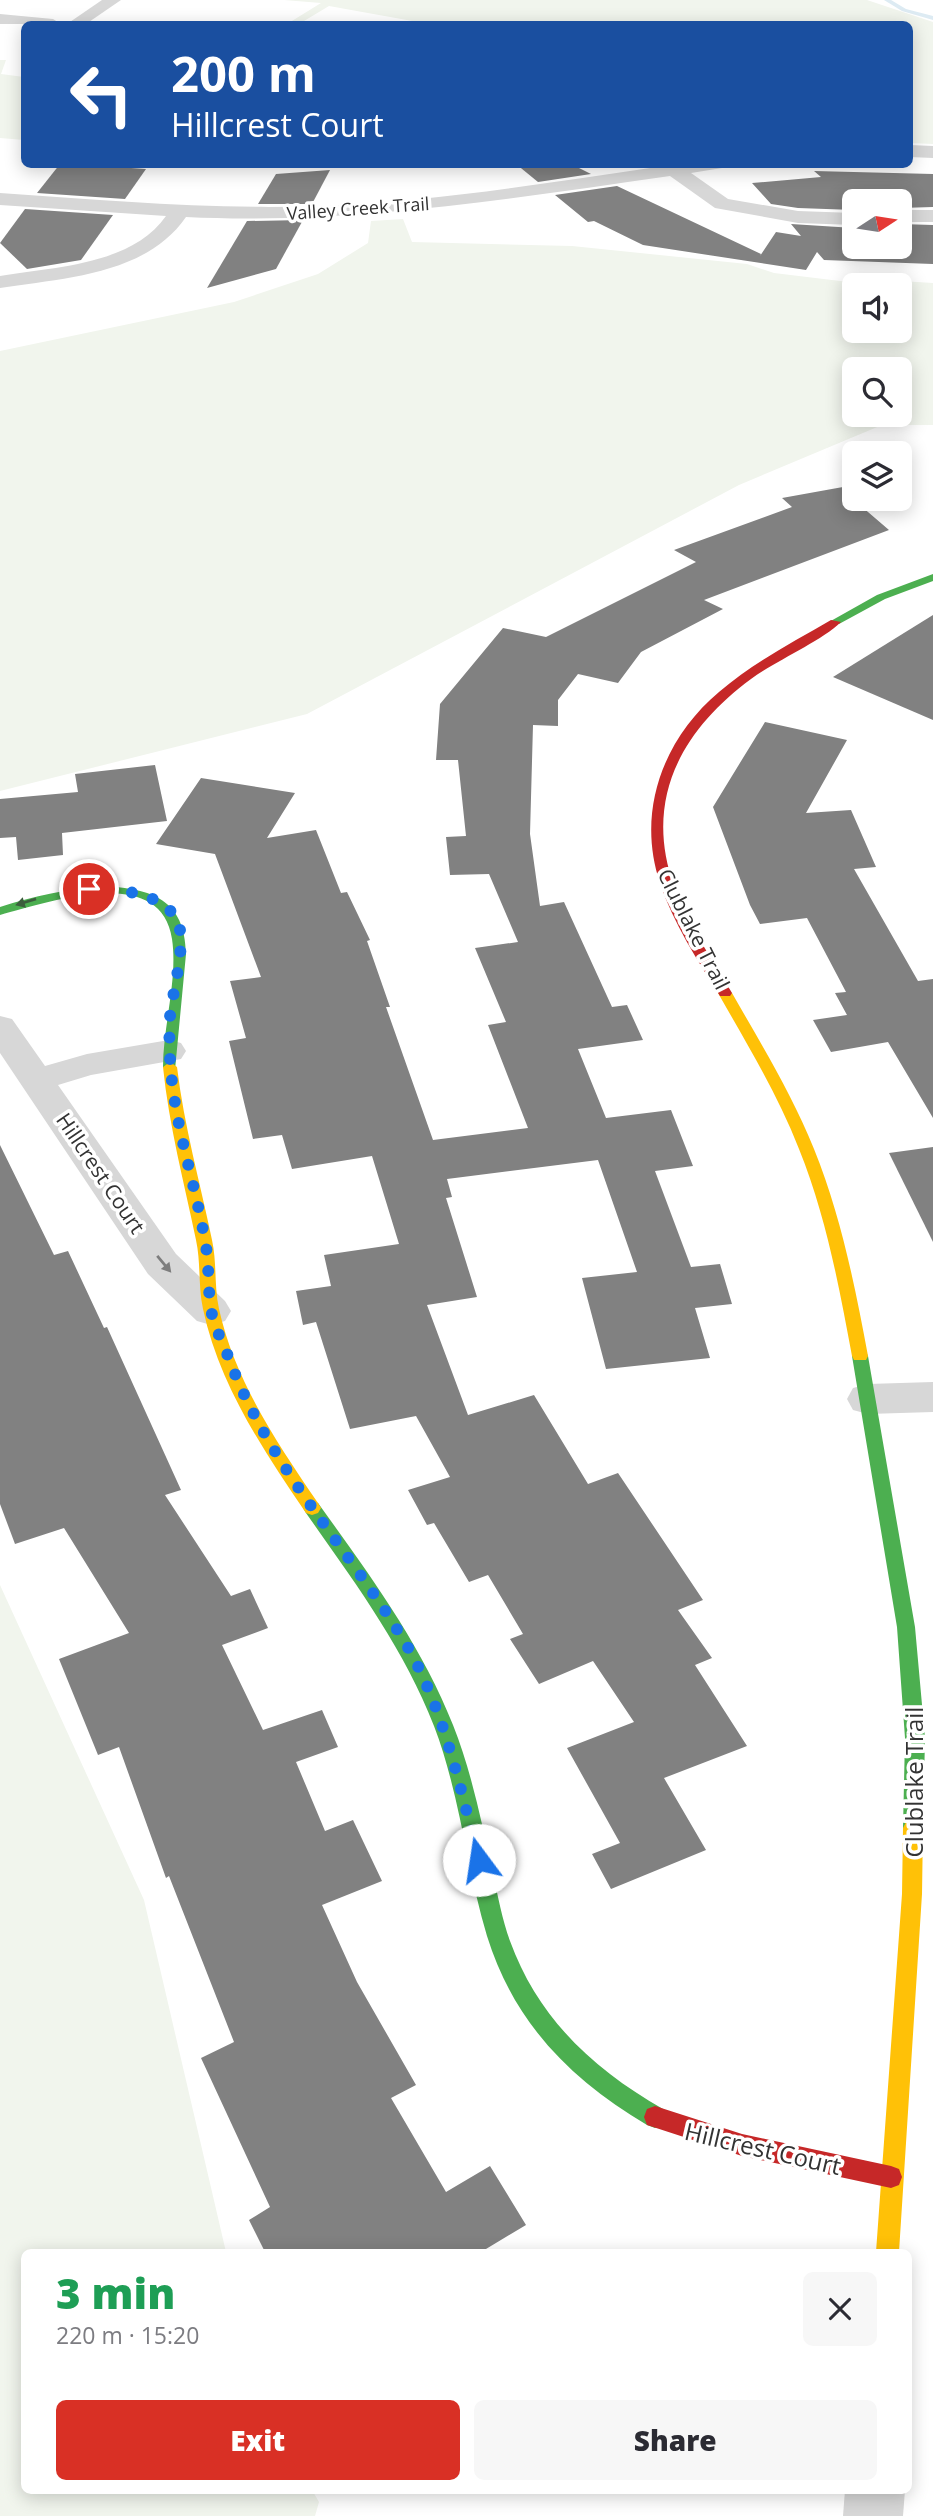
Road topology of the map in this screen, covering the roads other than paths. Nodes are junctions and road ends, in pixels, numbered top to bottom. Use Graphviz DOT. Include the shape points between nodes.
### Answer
graph roads {
  1 [pos="113,0"];
  2 [pos="0,19"];
  3 [pos="21,21"];
  4 [pos="80,21"];
  5 [pos="913,151"];
  6 [pos="933,152"];
  7 [pos="662,168"];
  8 [pos="670,168"];
  9 [pos="0,199"];
  10 [pos="180,211"];
  11 [pos="912,216"];
  12 [pos="933,216"];
  13 [pos="842,219"];
  14 [pos="0,282"];
  15 [pos="933,577"];
  16 [pos="0,911"];
  17 [pos="0,1027"];
  18 [pos="169,1051"];
  19 [pos="37,1080"];
  20 [pos="211,1311"];
  21 [pos="933,1397"];
  22 [pos="868,1399"];
  23 [pos="891,2177"];
  24 [pos="887,2249"];
  25 [pos="875,2494"];
  26 [pos="873,2516"];
  1 -- 4 [label="street"];
  2 -- 3 [label="street"];
  5 -- 6 [label="street"];
  7 -- 10 [label="street, Valley Creek Trail" via="391,208"];
  8 -- 13 [label="street" via="722,204 812,219"];
  9 -- 10 [label="street, Valley Creek Trail"];
  10 -- 14 [label="street" via="167,233 133,252"];
  11 -- 12 [label="street"];
  15 -- 22 [label="street, Clublake Trail" via="865,603 737,683 701,713 669,768 655,830 668,888 808,1149 836,1238"];
  18 -- 16 [label="street, Hillcrest Court, one-way" via="180,937 179,924 162,905 122,891 89,889"];
  17 -- 19 [label="street, Hillcrest Court"];
  18 -- 19 [label="street" via="87,1065"];
  18 -- 20 [label="street, Hillcrest Court" via="173,1103 206,1252"];
  19 -- 20 [label="street, Hillcrest Court, one-way" via="162,1264"];
  20 -- 23 [label="street, Hillcrest Court" via="238,1385 274,1454 389,1618 429,1691 451,1747 499,1938 513,1977 539,2024 589,2075 652,2117 741,2148"];
  21 -- 22 [label="street"];
  22 -- 23 [label="street, Clublake Trail" via="906,1628 915,1738 912,1894"];
  23 -- 24 [label="street, Clublake Trail"];
  25 -- 26 [label="street"];
}
